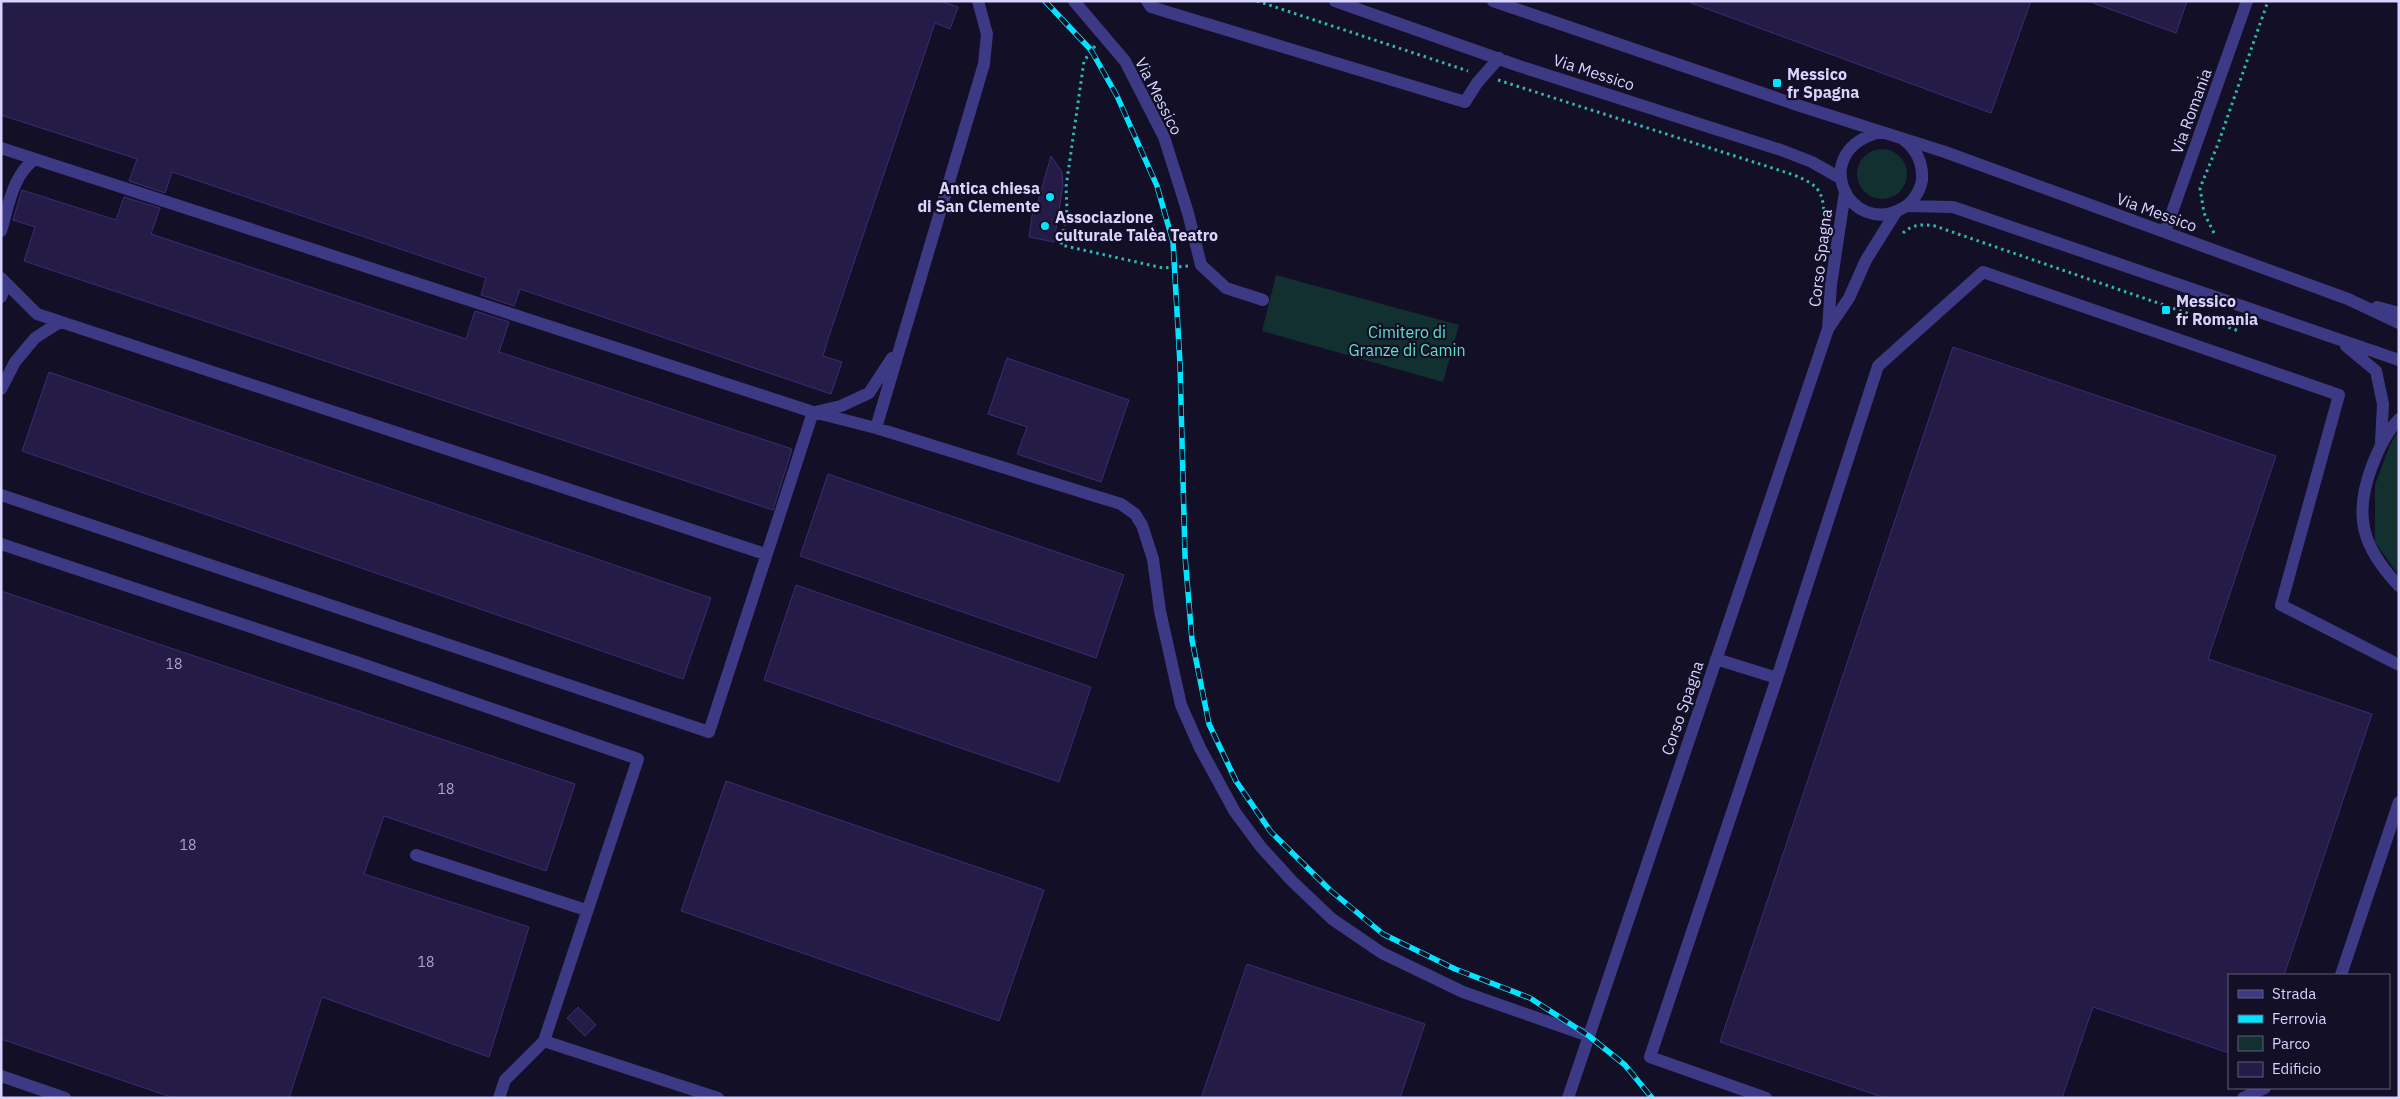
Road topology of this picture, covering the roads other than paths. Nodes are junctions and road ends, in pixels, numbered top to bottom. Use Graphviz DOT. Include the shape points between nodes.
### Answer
graph roads {
  1 [pos="978,1"];
  2 [pos="1074,1"];
  3 [pos="1147,1"];
  4 [pos="1335,1"];
  5 [pos="1493,1"];
  6 [pos="2247,1"];
  7 [pos="1498,58"];
  8 [pos="1881,132"];
  9 [pos="1900,137"];
  10 [pos="1,148"];
  11 [pos="35,159"];
  12 [pos="1840,178"];
  13 [pos="1845,192"];
  14 [pos="1902,209"];
  15 [pos="1,231"];
  16 [pos="2165,232"];
  17 [pos="3,281"];
  18 [pos="1,297"];
  19 [pos="2348,299"];
  20 [pos="1263,300"];
  21 [pos="2399,313"];
  22 [pos="60,322"];
  23 [pos="2399,324"];
  24 [pos="1828,329"];
  25 [pos="2341,342"];
  26 [pos="898,349"];
  27 [pos="2399,360"];
  28 [pos="1,389"];
  29 [pos="813,412"];
  30 [pos="2399,419"];
  31 [pos="876,428"];
  32 [pos="2381,442"];
  33 [pos="1,495"];
  34 [pos="1,544"];
  35 [pos="765,554"];
  36 [pos="2399,586"];
  37 [pos="1716,660"];
  38 [pos="2399,665"];
  39 [pos="1777,678"];
  40 [pos="2399,802"];
  41 [pos="416,855"];
  42 [pos="586,910"];
  43 [pos="2342,974"];
  44 [pos="1589,1036"];
  45 [pos="544,1040"];
  46 [pos="1,1076"];
  47 [pos="2263,1089"];
  48 [pos="65,1098"];
  49 [pos="499,1098"];
  50 [pos="718,1098"];
  51 [pos="1568,1098"];
  52 [pos="1766,1098"];
  53 [pos="2243,1098"];
  1 -- 26 [label="street" via="987,34 984,64"];
  2 -- 20 [label="street, Via Messico" via="1124,61 1164,136 1201,265 1226,288"];
  3 -- 7 [label="street" via="1151,7 1465,102"];
  4 -- 7 [label="street, Via Messico"];
  5 -- 8 [label="street, Via Messico"];
  6 -- 16 [label="street, Via Romania"];
  7 -- 12 [label="street, Via Messico" via="1781,150"];
  8 -- 9 [label="street, Via Messico"];
  8 -- 12 [label="street" via="1864,136 1850,146 1842,161"];
  9 -- 14 [label="street" via="1911,145 1922,169 1916,195"];
  9 -- 16 [label="street, Via Messico"];
  10 -- 11 [label="street"];
  11 -- 15 [label="street" via="23,168"];
  11 -- 29 [label="street"];
  12 -- 13 [label="street"];
  13 -- 14 [label="street" via="1856,206 1872,214 1884,215"];
  13 -- 24 [label="street, Corso Spagna" via="1831,284"];
  14 -- 24 [label="street, Corso Spagna" via="1866,260 1849,298"];
  14 -- 25 [label="street" via="1953,207"];
  16 -- 19 [label="street, Via Messico"];
  17 -- 18 [label="street"];
  17 -- 22 [label="street" via="36,314"];
  19 -- 21 [label="street"];
  19 -- 23 [label="street, Via Messico"];
  22 -- 28 [label="street" via="35,338 15,362"];
  22 -- 35 [label="street"];
  24 -- 37 [label="street, Corso Spagna"];
  25 -- 27 [label="street"];
  25 -- 32 [label="street" via="2376,371 2383,404"];
  26 -- 29 [label="street" via="869,393 841,406"];
  26 -- 31 [label="street"];
  29 -- 31 [label="street"];
  29 -- 35 [label="street"];
  30 -- 32 [label="street"];
  31 -- 44 [label="street" via="1121,504 1135,514 1154,559 1160,611 1181,705 1235,812 1261,847 1332,919 1382,953 1462,992"];
  32 -- 36 [label="street" via="2363,489 2362,518 2369,548"];
  33 -- 35 [label="street" via="709,732"];
  34 -- 42 [label="street" via="638,759"];
  37 -- 39 [label="street"];
  37 -- 44 [label="street, Corso Spagna"];
  38 -- 39 [label="street" via="2281,605 2339,395 1983,272 1878,366"];
  39 -- 52 [label="street" via="1650,1057"];
  40 -- 43 [label="street"];
  41 -- 42 [label="street"];
  42 -- 45 [label="street"];
  44 -- 51 [label="street, Corso Spagna"];
  45 -- 49 [label="street" via="505,1080"];
  45 -- 50 [label="street"];
  46 -- 48 [label="street"];
  47 -- 53 [label="street"];
}
